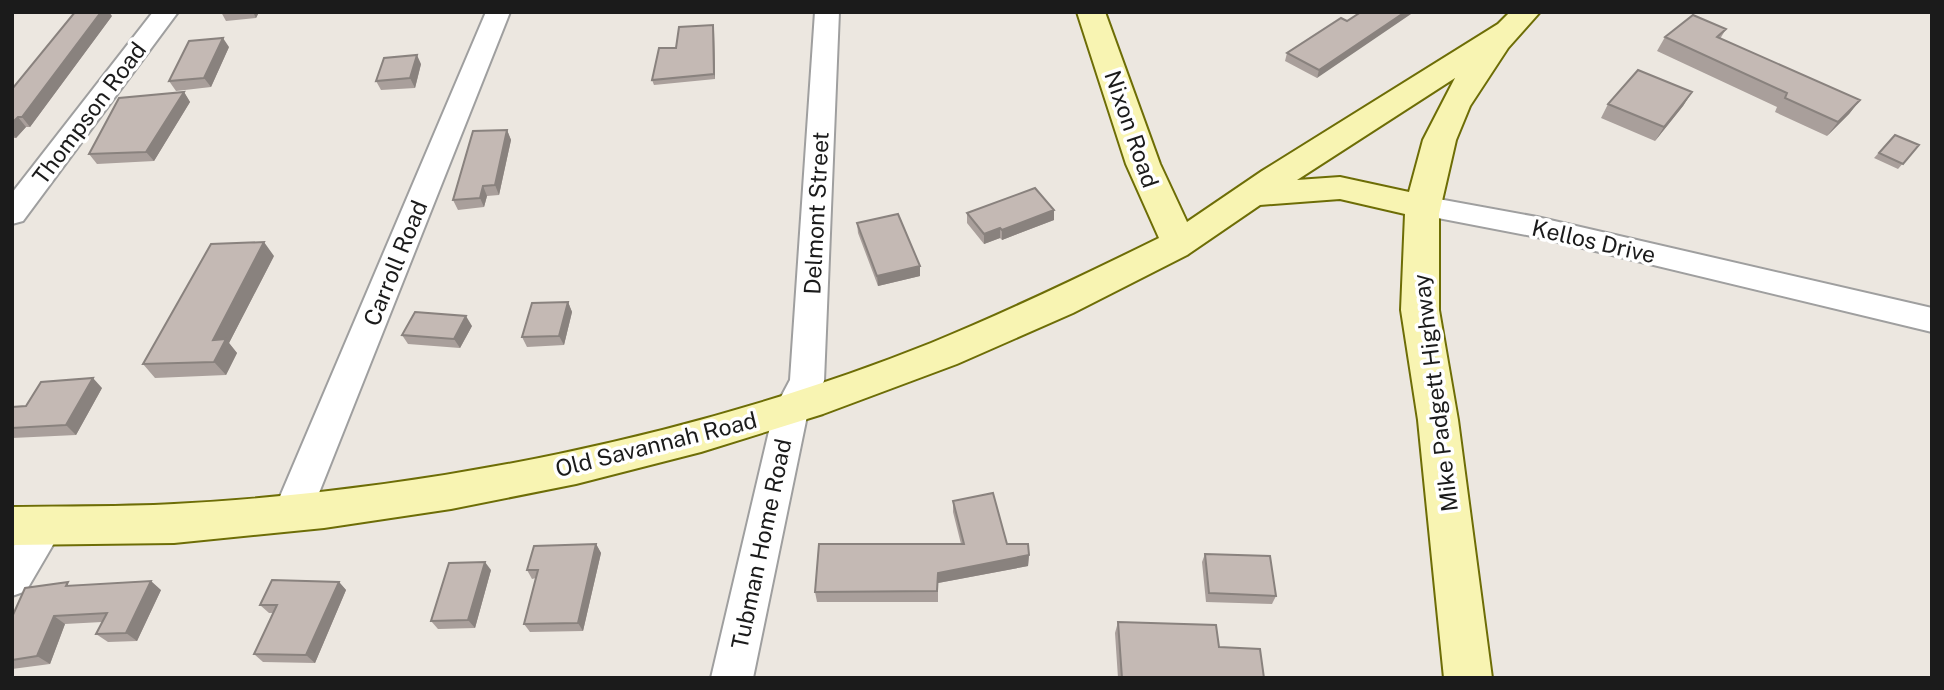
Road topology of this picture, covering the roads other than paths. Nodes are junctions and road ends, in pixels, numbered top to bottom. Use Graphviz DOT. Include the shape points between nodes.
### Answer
graph roads {
  1 [pos="166,12"];
  2 [pos="498,12"];
  3 [pos="827,12"];
  4 [pos="1091,12"];
  5 [pos="1515,22"];
  6 [pos="1252,194"];
  7 [pos="1422,206"];
  8 [pos="12,214"];
  9 [pos="1179,243"];
  10 [pos="1932,320"];
  11 [pos="791,410"];
  12 [pos="292,513"];
  13 [pos="29,526"];
  14 [pos="12,578"];
  15 [pos="732,678"];
  16 [pos="1468,678"];
  1 -- 8 [label="street, Thompson Road"];
  2 -- 12 [label="street, Carroll Road"];
  3 -- 11 [label="street, Delmont Street" via="807,381"];
  4 -- 9 [label="main road, Nixon Road" via="1143,164"];
  5 -- 6 [label="main road, Old Savannah Road" via="1371,121"];
  5 -- 7 [label="main road, Mike Padgett Highway" via="1462,87 1430,164"];
  6 -- 7 [label="main road, Kellos Drive" via="1340,188"];
  6 -- 9 [label="main road, Old Savannah Road"];
  7 -- 10 [label="street, Kellos Drive" via="1524,225"];
  7 -- 16 [label="main road, Mike Padgett Highway" via="1419,295"];
  9 -- 11 [label="main road, Old Savannah Road" via="994,334"];
  11 -- 12 [label="main road, Old Savannah Road" via="540,472"];
  11 -- 15 [label="street, Tubman Home Road"];
  12 -- 13 [label="main road, Old Savannah Road" via="194,523"];
  13 -- 14 [label="street"];
}
